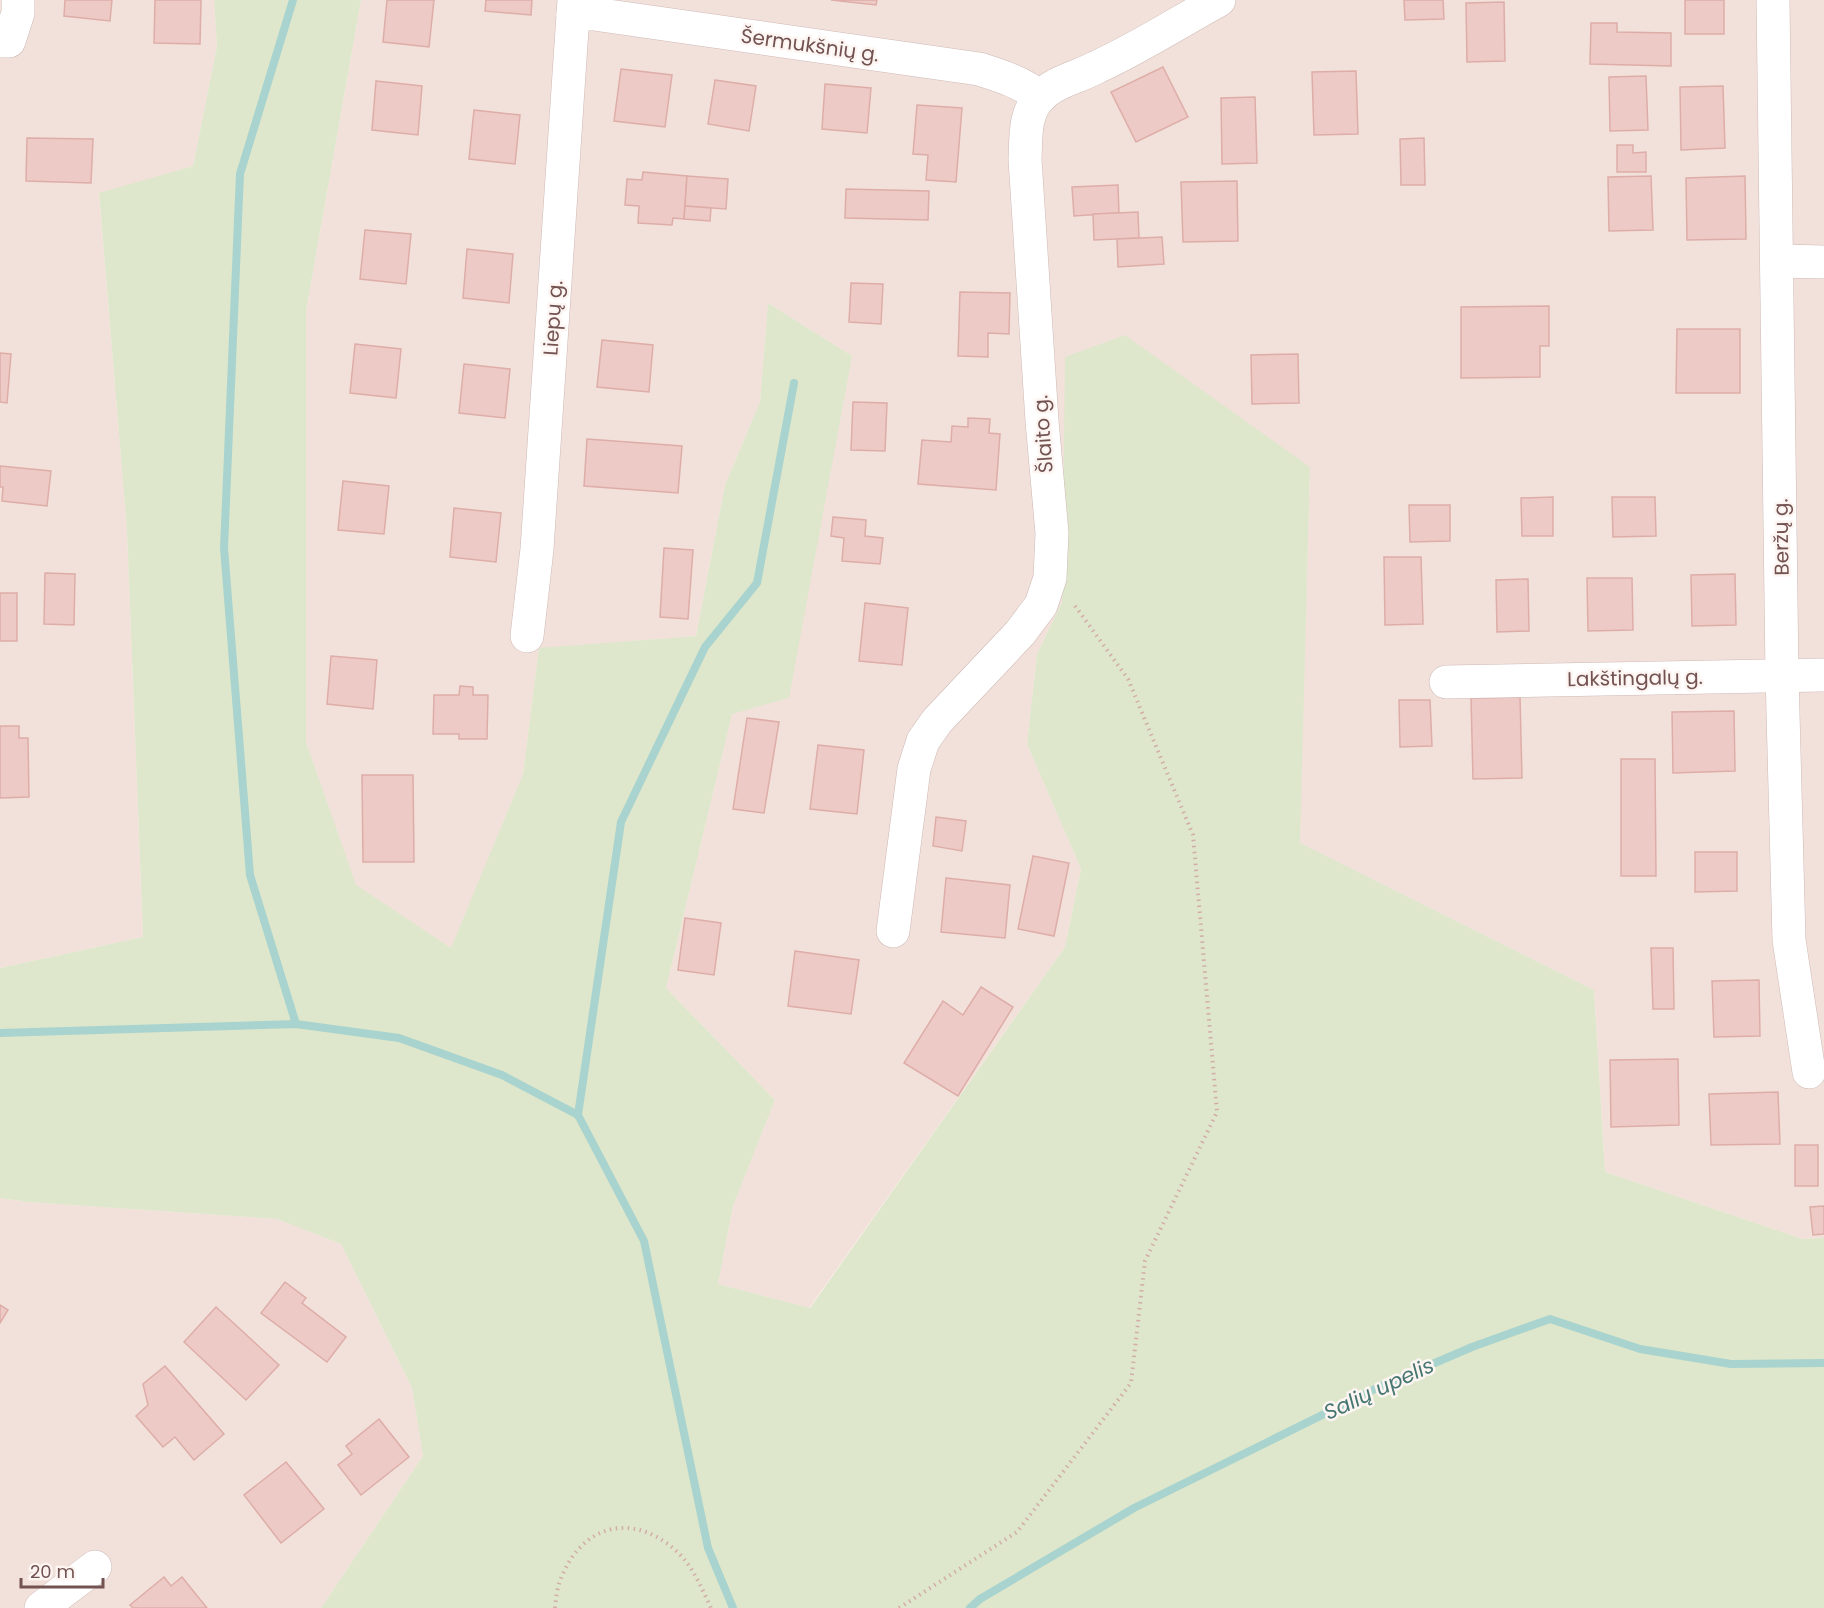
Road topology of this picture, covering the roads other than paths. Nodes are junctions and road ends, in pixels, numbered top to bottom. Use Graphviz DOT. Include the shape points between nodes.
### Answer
graph roads {
  1 [pos="18,0"];
  2 [pos="1219,0"];
  3 [pos="1773,0"];
  4 [pos="574,7"];
  5 [pos="4,41"];
  6 [pos="1040,97"];
  7 [pos="1778,261"];
  8 [pos="1824,262"];
  9 [pos="527,636"];
  10 [pos="1782,675"];
  11 [pos="1824,675"];
  12 [pos="1446,682"];
  13 [pos="893,931"];
  14 [pos="1809,1072"];
  15 [pos="95,1567"];
  16 [pos="41,1608"];
  1 -- 5 [label="street" via="18,13"];
  2 -- 6 [label="street"];
  3 -- 7 [label="street, Beržų g."];
  4 -- 6 [label="street, Šermukšnių g." via="594,14 979,69 1027,87"];
  4 -- 9 [label="street, Liepų g." via="537,549"];
  6 -- 13 [label="street, Šlaito g." via="1030,113 1026,159 1041,421 1052,533 1050,578 1041,605 1020,633 923,741 914,769"];
  7 -- 8 [label="street"];
  7 -- 10 [label="street, Beržų g."];
  10 -- 11 [label="street, Lakštingalų g."];
  10 -- 12 [label="street, Lakštingalų g."];
  10 -- 14 [label="street, Beržų g." via="1789,940"];
  15 -- 16 [label="street"];
}
